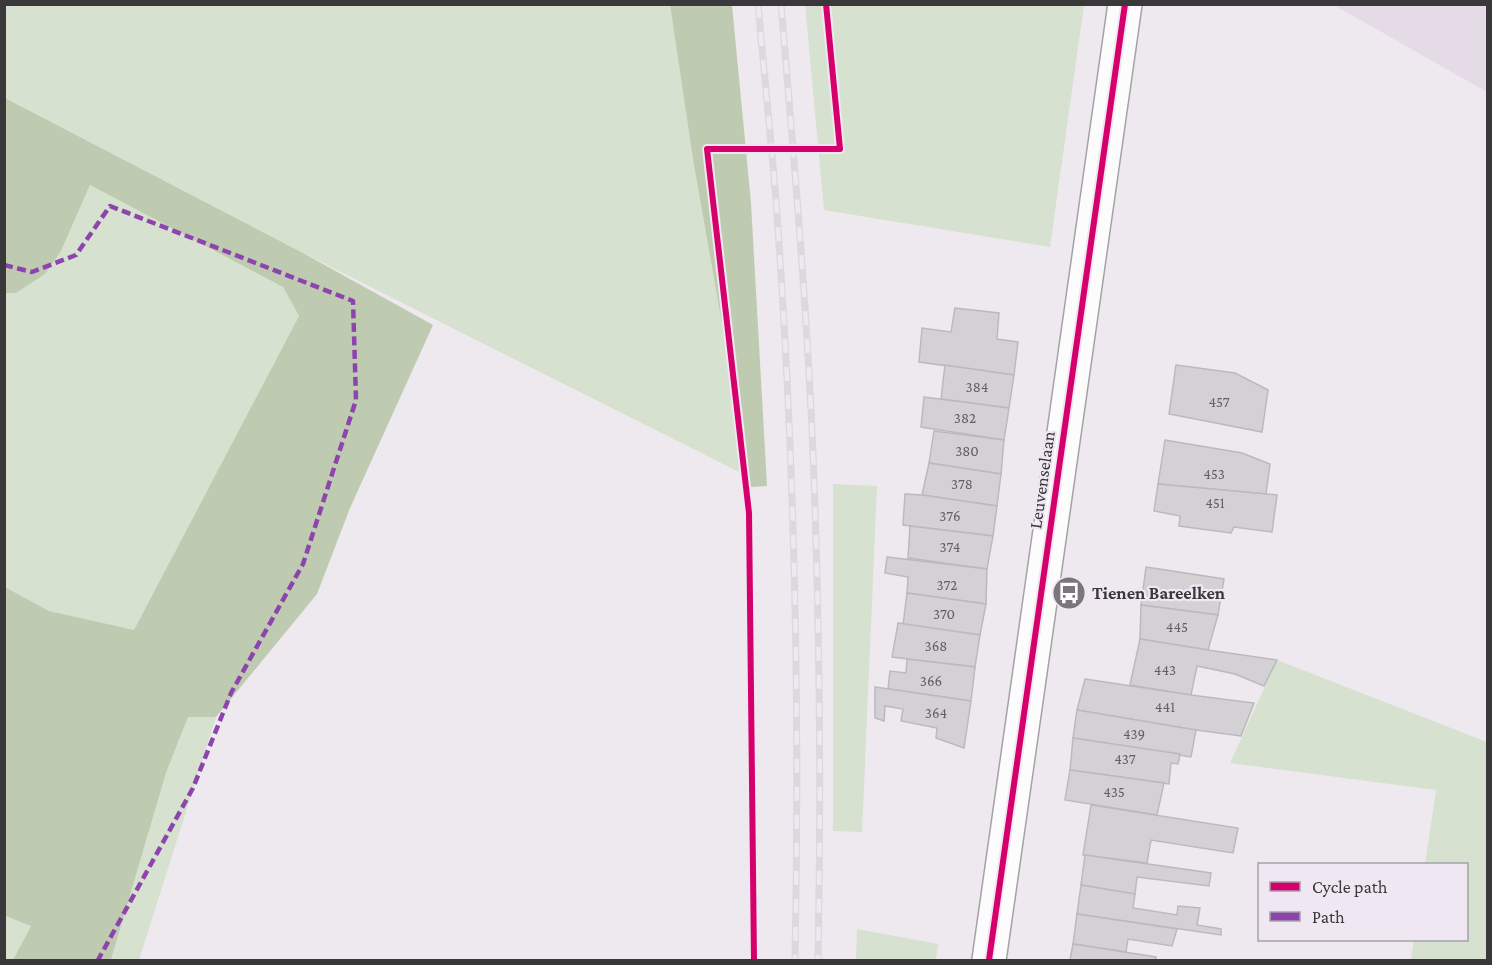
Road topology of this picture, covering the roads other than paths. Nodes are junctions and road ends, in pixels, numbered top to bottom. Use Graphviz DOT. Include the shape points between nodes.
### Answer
graph roads {
  1 [pos="1125,4"];
  2 [pos="989,960"];
  1 -- 2 [label="main road, Leuvenselaan"];
}
